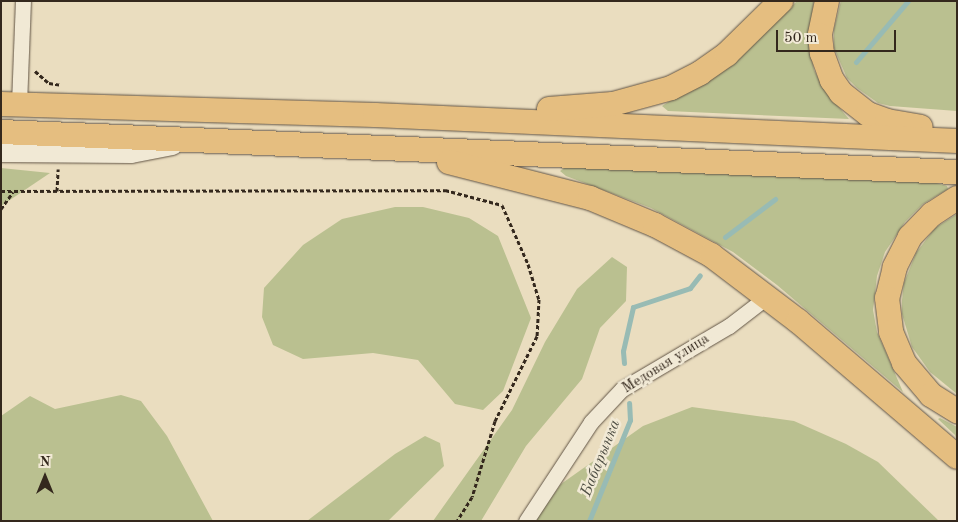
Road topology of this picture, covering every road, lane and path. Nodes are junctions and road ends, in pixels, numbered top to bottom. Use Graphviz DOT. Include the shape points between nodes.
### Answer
graph roads {
  1 [pos="23,1"];
  2 [pos="781,1"];
  3 [pos="827,1"];
  4 [pos="10,104"];
  5 [pos="234,110"];
  6 [pos="1,132"];
  7 [pos="957,132"];
  8 [pos="199,139"];
  9 [pos="957,141"];
  10 [pos="1,152"];
  11 [pos="957,172"];
  12 [pos="1,191"];
  13 [pos="14,191"];
  14 [pos="957,198"];
  15 [pos="1,209"];
  16 [pos="768,296"];
  17 [pos="957,411"];
  18 [pos="957,458"];
  19 [pos="457,521"];
  20 [pos="526,521"];
  1 -- 4 [label="street"];
  2 -- 5 [label="main road" via="751,34 700,73 671,88 613,104 550,109 373,103"];
  3 -- 7 [label="main road" via="820,35 822,53 841,94 854,106 887,121"];
  4 -- 5 [label="main road"];
  5 -- 9 [label="main road"];
  6 -- 8 [label="main road"];
  8 -- 10 [label="street" via="131,153"];
  8 -- 11 [label="main road"];
  8 -- 16 [label="main road" via="344,157 440,160 534,181 590,198 655,224 711,255"];
  12 -- 13 [label="path"];
  13 -- 15 [label="path"];
  13 -- 19 [label="path" via="446,190 502,205 539,299 537,336 496,421 472,497"];
  14 -- 17 [label="main road" via="932,214 910,237 895,266 888,298 891,332 904,362 931,395"];
  16 -- 18 [label="main road"];
  16 -- 20 [label="street, Медовая улица" via="729,326 622,389 591,422"];
}
